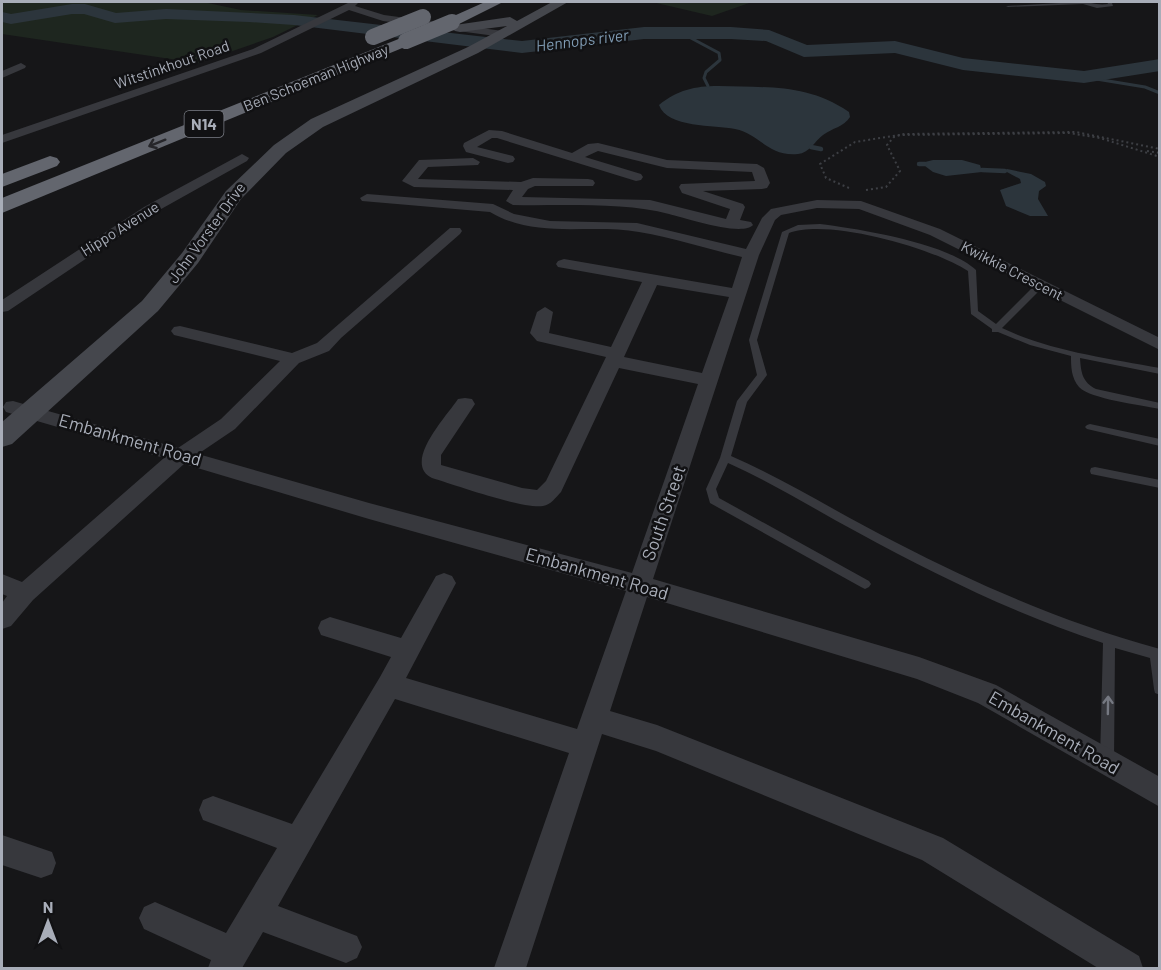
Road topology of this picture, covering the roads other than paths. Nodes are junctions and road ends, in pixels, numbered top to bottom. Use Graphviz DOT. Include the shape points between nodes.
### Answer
graph roads {
  1 [pos="496,2"];
  2 [pos="550,2"];
  3 [pos="561,2"];
  4 [pos="1081,2"];
  5 [pos="1109,2"];
  6 [pos="1148,2"];
  7 [pos="352,4"];
  8 [pos="1008,6"];
  9 [pos="441,9"];
  10 [pos="523,17"];
  11 [pos="478,36"];
  12 [pos="21,66"];
  13 [pos="2,75"];
  14 [pos="263,80"];
  15 [pos="2,139"];
  16 [pos="67,156"];
  17 [pos="242,158"];
  18 [pos="573,158"];
  19 [pos="508,159"];
  20 [pos="473,162"];
  21 [pos="636,177"];
  22 [pos="2,181"];
  23 [pos="588,183"];
  24 [pos="523,186"];
  25 [pos="858,194"];
  26 [pos="367,198"];
  27 [pos="2,206"];
  28 [pos="508,207"];
  29 [pos="732,223"];
  30 [pos="764,228"];
  31 [pos="455,231"];
  32 [pos="751,255"];
  33 [pos="564,264"];
  34 [pos="652,279"];
  35 [pos="1040,285"];
  36 [pos="738,294"];
  37 [pos="2,307"];
  38 [pos="545,312"];
  39 [pos="995,330"];
  40 [pos="180,331"];
  41 [pos="1160,345"];
  42 [pos="1075,354"];
  43 [pos="615,357"];
  44 [pos="293,359"];
  45 [pos="1160,370"];
  46 [pos="709,380"];
  47 [pos="465,404"];
  48 [pos="1160,406"];
  49 [pos="15,412"];
  50 [pos="1090,427"];
  51 [pos="2,436"];
  52 [pos="1160,443"];
  53 [pos="182,455"];
  54 [pos="725,458"];
  55 [pos="1095,471"];
  56 [pos="1160,484"];
  57 [pos="444,583"];
  58 [pos="2,584"];
  59 [pos="865,584"];
  60 [pos="639,585"];
  61 [pos="25,592"];
  62 [pos="2,619"];
  63 [pos="330,628"];
  64 [pos="1109,640"];
  65 [pos="407,651"];
  66 [pos="1158,655"];
  67 [pos="389,685"];
  68 [pos="1160,689"];
  69 [pos="593,719"];
  70 [pos="585,745"];
  71 [pos="1107,763"];
  72 [pos="1160,794"];
  73 [pos="213,810"];
  74 [pos="299,841"];
  75 [pos="2,850"];
  76 [pos="41,863"];
  77 [pos="258,914"];
  78 [pos="155,918"];
  79 [pos="346,947"];
  80 [pos="228,961"];
  81 [pos="510,969"];
  82 [pos="1127,969"];
  1 -- 11 [label="highway, Ben Schoeman Highway / N14"];
  2 -- 10 [label="main road"];
  3 -- 11 [label="main road"];
  4 -- 5 [label="lane" via="1106,7 1111,5"];
  4 -- 8 [label="lane"];
  5 -- 6 [label="lane"];
  7 -- 11 [label="street" via="383,18"];
  7 -- 15 [label="street, Witstinkhout Road" via="257,51"];
  9 -- 14 [label="highway, Ben Schoeman Highway, bridge"];
  10 -- 11 [label="main road"];
  10 -- 11 [label="main road"];
  11 -- 27 [label="highway, Ben Schoeman Highway / N14, one-way, bridge" via="406,41"];
  11 -- 49 [label="main road, John Vorster Drive" via="280,148 233,195 190,258 150,306"];
  12 -- 13 [label="street"];
  16 -- 22 [label="highway"];
  17 -- 37 [label="street, Hippo Avenue" via="149,210"];
  18 -- 19 [label="street" via="498,135 489,134 469,146"];
  18 -- 21 [label="street"];
  18 -- 29 [label="street" via="598,147 667,164 757,168 762,185 686,187 736,205 739,209"];
  20 -- 24 [label="street" via="424,163 409,181"];
  23 -- 24 [label="street" via="533,182"];
  24 -- 28 [label="street"];
  25 -- 30 [label="street, South Street" via="834,203 785,208 772,214"];
  25 -- 35 [label="street, Kwikkie Crescent"];
  26 -- 28 [label="street"];
  28 -- 29 [label="street" via="650,204"];
  28 -- 32 [label="street" via="510,218 550,225 637,227"];
  29 -- 30 [label="street"];
  30 -- 32 [label="street, South Street"];
  31 -- 44 [label="street" via="323,347"];
  32 -- 36 [label="street, South Street"];
  33 -- 34 [label="street"];
  34 -- 36 [label="street"];
  34 -- 43 [label="street"];
  35 -- 39 [label="lane"];
  35 -- 41 [label="street, Kwikkie Crescent"];
  36 -- 46 [label="street, South Street"];
  38 -- 43 [label="street" via="539,327 543,337"];
  39 -- 42 [label="lane"];
  39 -- 54 [label="lane" via="974,312 972,270 954,257 867,232 790,228 753,340 762,375 742,401"];
  40 -- 44 [label="street"];
  42 -- 45 [label="lane"];
  42 -- 48 [label="lane" via="1077,380 1084,388"];
  43 -- 46 [label="street"];
  43 -- 47 [label="street" via="554,486 542,498 522,496 431,469 431,454"];
  44 -- 53 [label="street" via="228,424"];
  46 -- 60 [label="street, South Street"];
  49 -- 51 [label="main road, John Vorster Drive"];
  49 -- 53 [label="street, Embankment Road"];
  50 -- 52 [label="lane"];
  53 -- 60 [label="street, Embankment Road"];
  53 -- 61 [label="street"];
  54 -- 59 [label="lane" via="711,489 714,500"];
  54 -- 64 [label="lane" via="985,592"];
  55 -- 56 [label="lane"];
  57 -- 65 [label="street"];
  58 -- 61 [label="street"];
  60 -- 69 [label="street, South Street"];
  60 -- 71 [label="street, Embankment Road" via="957,681"];
  61 -- 62 [label="street"];
  63 -- 65 [label="street"];
  64 -- 66 [label="lane"];
  71 -- 64 [label="lane, one-way"];
  65 -- 67 [label="street"];
  66 -- 68 [label="lane"];
  67 -- 70 [label="street"];
  67 -- 74 [label="street"];
  69 -- 70 [label="street, South Street"];
  69 -- 82 [label="street" via="657,738 932,849"];
  70 -- 81 [label="street, South Street"];
  71 -- 72 [label="street, Embankment Road"];
  73 -- 74 [label="street"];
  74 -- 77 [label="street"];
  75 -- 76 [label="street"];
  77 -- 79 [label="street"];
  77 -- 80 [label="street"];
  78 -- 80 [label="street"];
}
